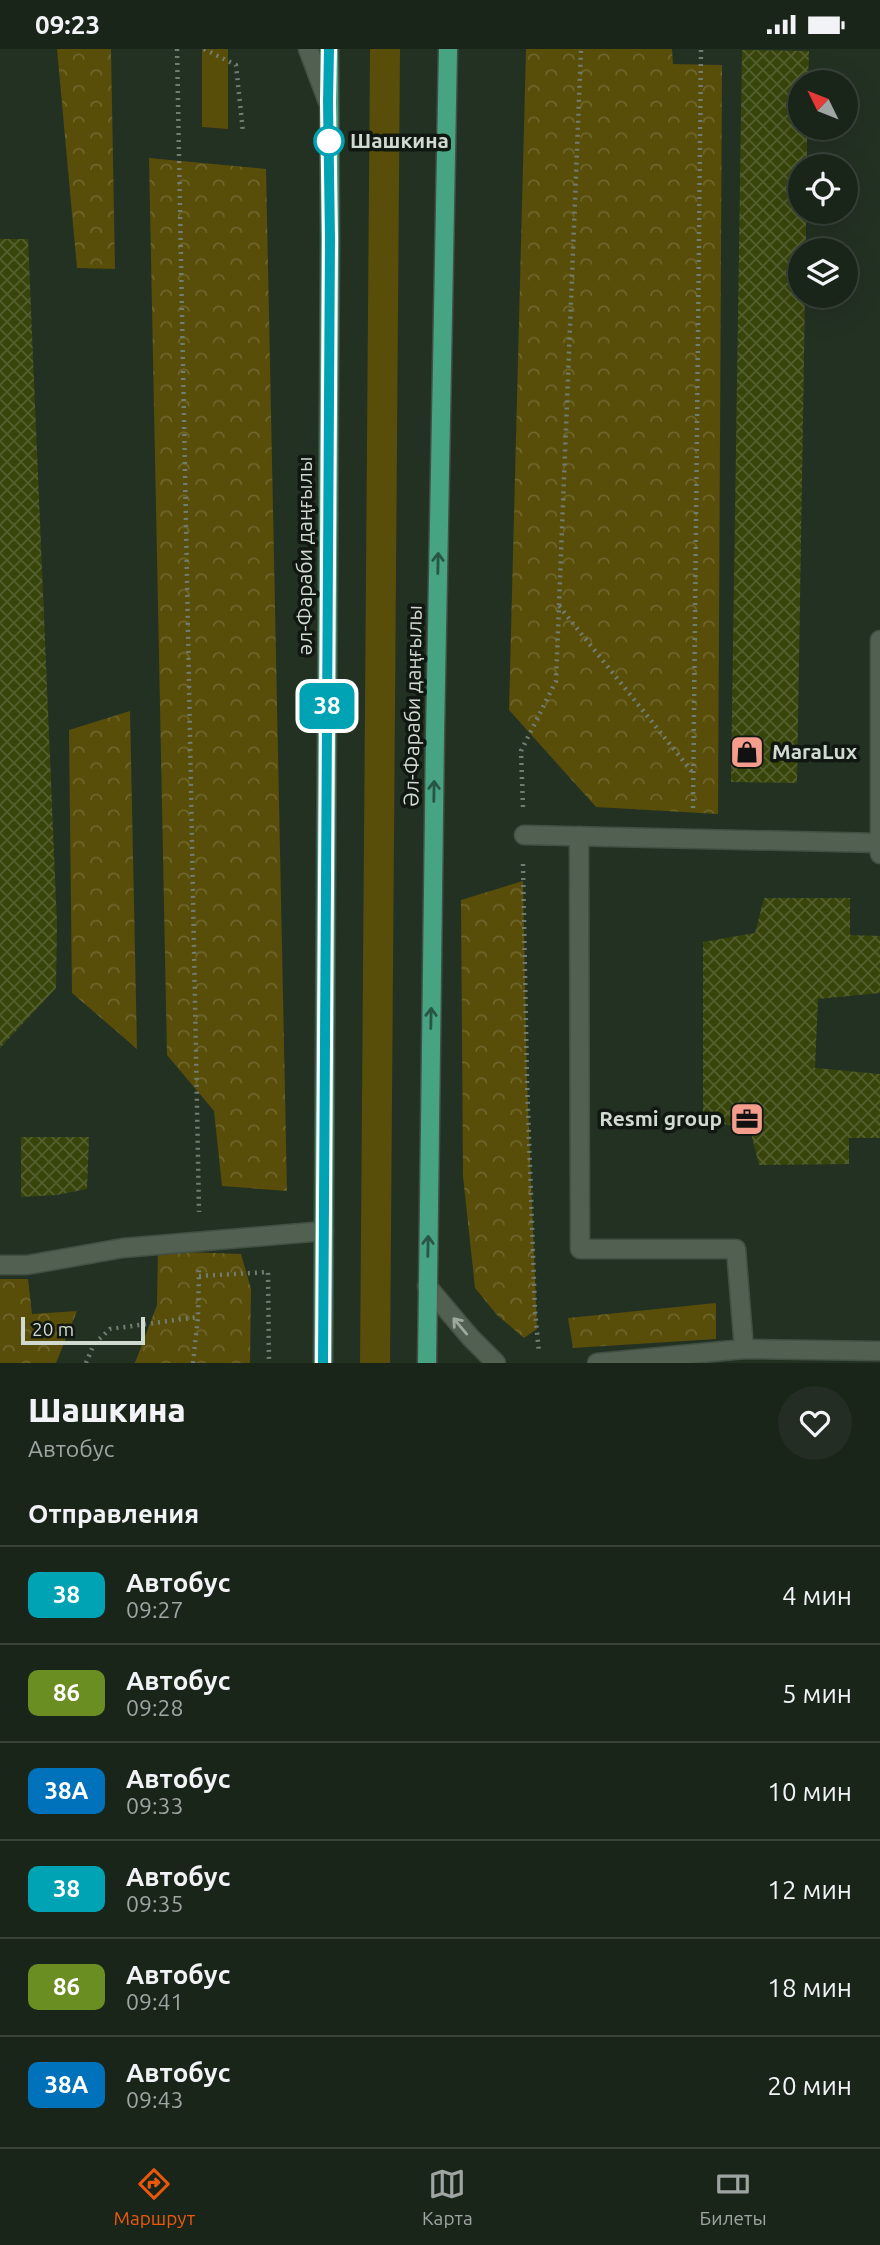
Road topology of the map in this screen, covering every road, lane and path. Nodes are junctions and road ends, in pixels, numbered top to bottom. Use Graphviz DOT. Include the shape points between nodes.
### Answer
graph roads {
  1 [pos="177,49"];
  2 [pos="204,49"];
  3 [pos="308,49"];
  4 [pos="329,49"];
  5 [pos="448,49"];
  6 [pos="458,49"];
  7 [pos="581,49"];
  8 [pos="701,49"];
  9 [pos="447,75"];
  10 [pos="328,102"];
  11 [pos="243,132"];
  12 [pos="559,606"];
  13 [pos="880,640"];
  14 [pos="694,773"];
  15 [pos="524,835"];
  16 [pos="579,836"];
  17 [pos="693,837"];
  18 [pos="879,848"];
  19 [pos="324,1231"];
  20 [pos="200,1241"];
  21 [pos="0,1265"];
  22 [pos="198,1276"];
  23 [pos="427,1286"];
  24 [pos="198,1317"];
  25 [pos="744,1349"];
  26 [pos="880,1351"];
  27 [pos="539,1353"];
  28 [pos="86,1363"];
  29 [pos="194,1363"];
  30 [pos="269,1363"];
  31 [pos="323,1363"];
  32 [pos="426,1363"];
  33 [pos="496,1363"];
  34 [pos="597,1363"];
  1 -- 20 [label="path"];
  2 -- 11 [label="path" via="236,65"];
  3 -- 10 [label="street"];
  4 -- 10 [label="main road, әл-Фараби даңғылы"];
  5 -- 9 [label="main road, Әл-Фараби даңғылы"];
  6 -- 9 [label="street"];
  7 -- 12 [label="path"];
  8 -- 14 [label="path"];
  23 -- 9 [label="main road, Әл-Фараби даңғылы, one-way"];
  10 -- 19 [label="main road, әл-Фараби даңғылы"];
  12 -- 14 [label="path"];
  12 -- 15 [label="path" via="556,681 521,751"];
  13 -- 18 [label="street"];
  14 -- 17 [label="path"];
  15 -- 16 [label="street"];
  15 -- 27 [label="path"];
  16 -- 17 [label="street"];
  16 -- 25 [label="street" via="580,1249 736,1249"];
  17 -- 18 [label="street"];
  19 -- 20 [label="street"];
  19 -- 31 [label="main road"];
  20 -- 21 [label="street"];
  20 -- 22 [label="path"];
  22 -- 24 [label="path"];
  22 -- 30 [label="path" via="268,1272"];
  23 -- 32 [label="main road, Әл-Фараби даңғылы"];
  33 -- 23 [label="street, one-way"];
  24 -- 28 [label="path" via="110,1329 94,1344"];
  24 -- 29 [label="path"];
  25 -- 26 [label="street"];
  25 -- 34 [label="street"];
}
